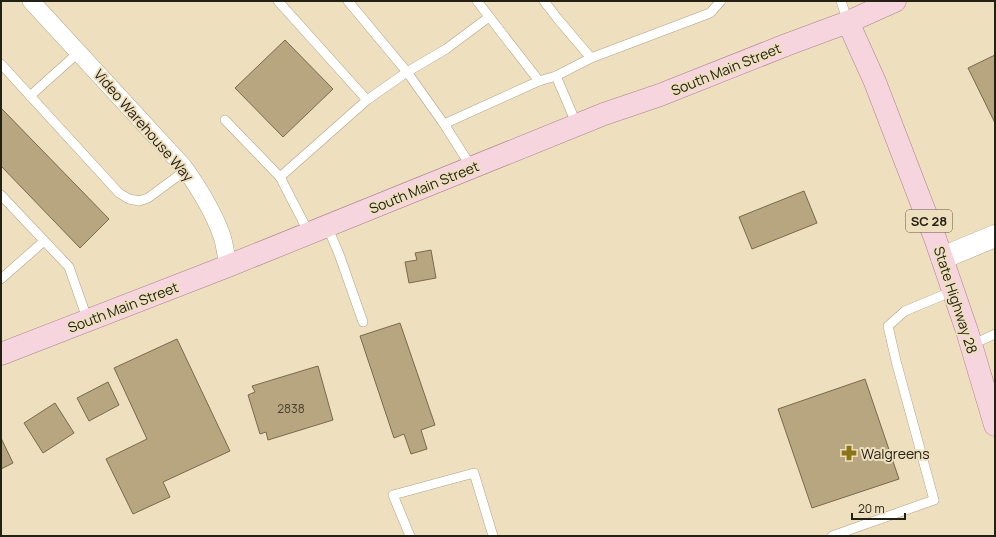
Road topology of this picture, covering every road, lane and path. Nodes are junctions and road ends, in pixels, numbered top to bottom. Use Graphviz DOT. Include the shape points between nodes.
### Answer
graph roads {
  1 [pos="31,1"];
  2 [pos="278,1"];
  3 [pos="348,1"];
  4 [pos="477,1"];
  5 [pos="544,1"];
  6 [pos="722,1"];
  7 [pos="841,1"];
  8 [pos="895,1"];
  9 [pos="490,17"];
  10 [pos="848,22"];
  11 [pos="79,52"];
  12 [pos="591,58"];
  13 [pos="1,64"];
  14 [pos="407,72"];
  15 [pos="556,76"];
  16 [pos="539,81"];
  17 [pos="30,96"];
  18 [pos="367,100"];
  19 [pos="225,120"];
  20 [pos="444,124"];
  21 [pos="577,126"];
  22 [pos="472,168"];
  23 [pos="186,170"];
  24 [pos="280,177"];
  25 [pos="1,195"];
  26 [pos="318,230"];
  27 [pos="995,236"];
  28 [pos="44,241"];
  29 [pos="942,258"];
  30 [pos="228,266"];
  31 [pos="1,279"];
  32 [pos="953,291"];
  33 [pos="88,321"];
  34 [pos="363,322"];
  35 [pos="995,334"];
  36 [pos="971,344"];
  37 [pos="1,354"];
  38 [pos="995,425"];
  39 [pos="410,536"];
  40 [pos="493,536"];
  41 [pos="832,536"];
  1 -- 11 [label="street, Video Warehouse Way"];
  2 -- 18 [label="lane"];
  3 -- 14 [label="lane"];
  4 -- 9 [label="lane"];
  5 -- 12 [label="lane"];
  6 -- 12 [label="lane" via="710,13"];
  7 -- 10 [label="lane"];
  8 -- 10 [label="main road, South Main Street"];
  9 -- 14 [label="lane" via="446,49"];
  9 -- 16 [label="lane"];
  10 -- 21 [label="main road, South Main Street"];
  10 -- 29 [label="main road, State Highway 28 / SC 28" via="875,82"];
  11 -- 17 [label="lane"];
  11 -- 23 [label="street, Video Warehouse Way"];
  12 -- 15 [label="lane"];
  13 -- 17 [label="lane"];
  14 -- 18 [label="lane"];
  14 -- 20 [label="lane"];
  15 -- 16 [label="lane"];
  15 -- 21 [label="lane"];
  16 -- 20 [label="lane"];
  17 -- 23 [label="lane" via="119,192 129,199 139,201 148,198"];
  18 -- 24 [label="lane"];
  19 -- 24 [label="lane"];
  20 -- 22 [label="lane"];
  21 -- 22 [label="main road, South Main Street"];
  22 -- 26 [label="main road, South Main Street"];
  23 -- 30 [label="street, Video Warehouse Way" via="217,223 223,238"];
  24 -- 26 [label="lane"];
  25 -- 28 [label="lane"];
  26 -- 30 [label="main road, South Main Street"];
  26 -- 34 [label="lane" via="339,254"];
  27 -- 29 [label="street"];
  28 -- 31 [label="lane"];
  28 -- 33 [label="lane" via="69,268"];
  29 -- 32 [label="main road, State Highway 28 / SC 28"];
  30 -- 33 [label="main road, South Main Street"];
  32 -- 36 [label="main road, State Highway 28 / SC 28"];
  32 -- 41 [label="lane" via="905,311 888,326 934,500"];
  33 -- 37 [label="main road, South Main Street"];
  35 -- 36 [label="lane"];
  36 -- 38 [label="main road, State Highway 28 / SC 28"];
  39 -- 40 [label="lane" via="393,495 474,473"];
}
